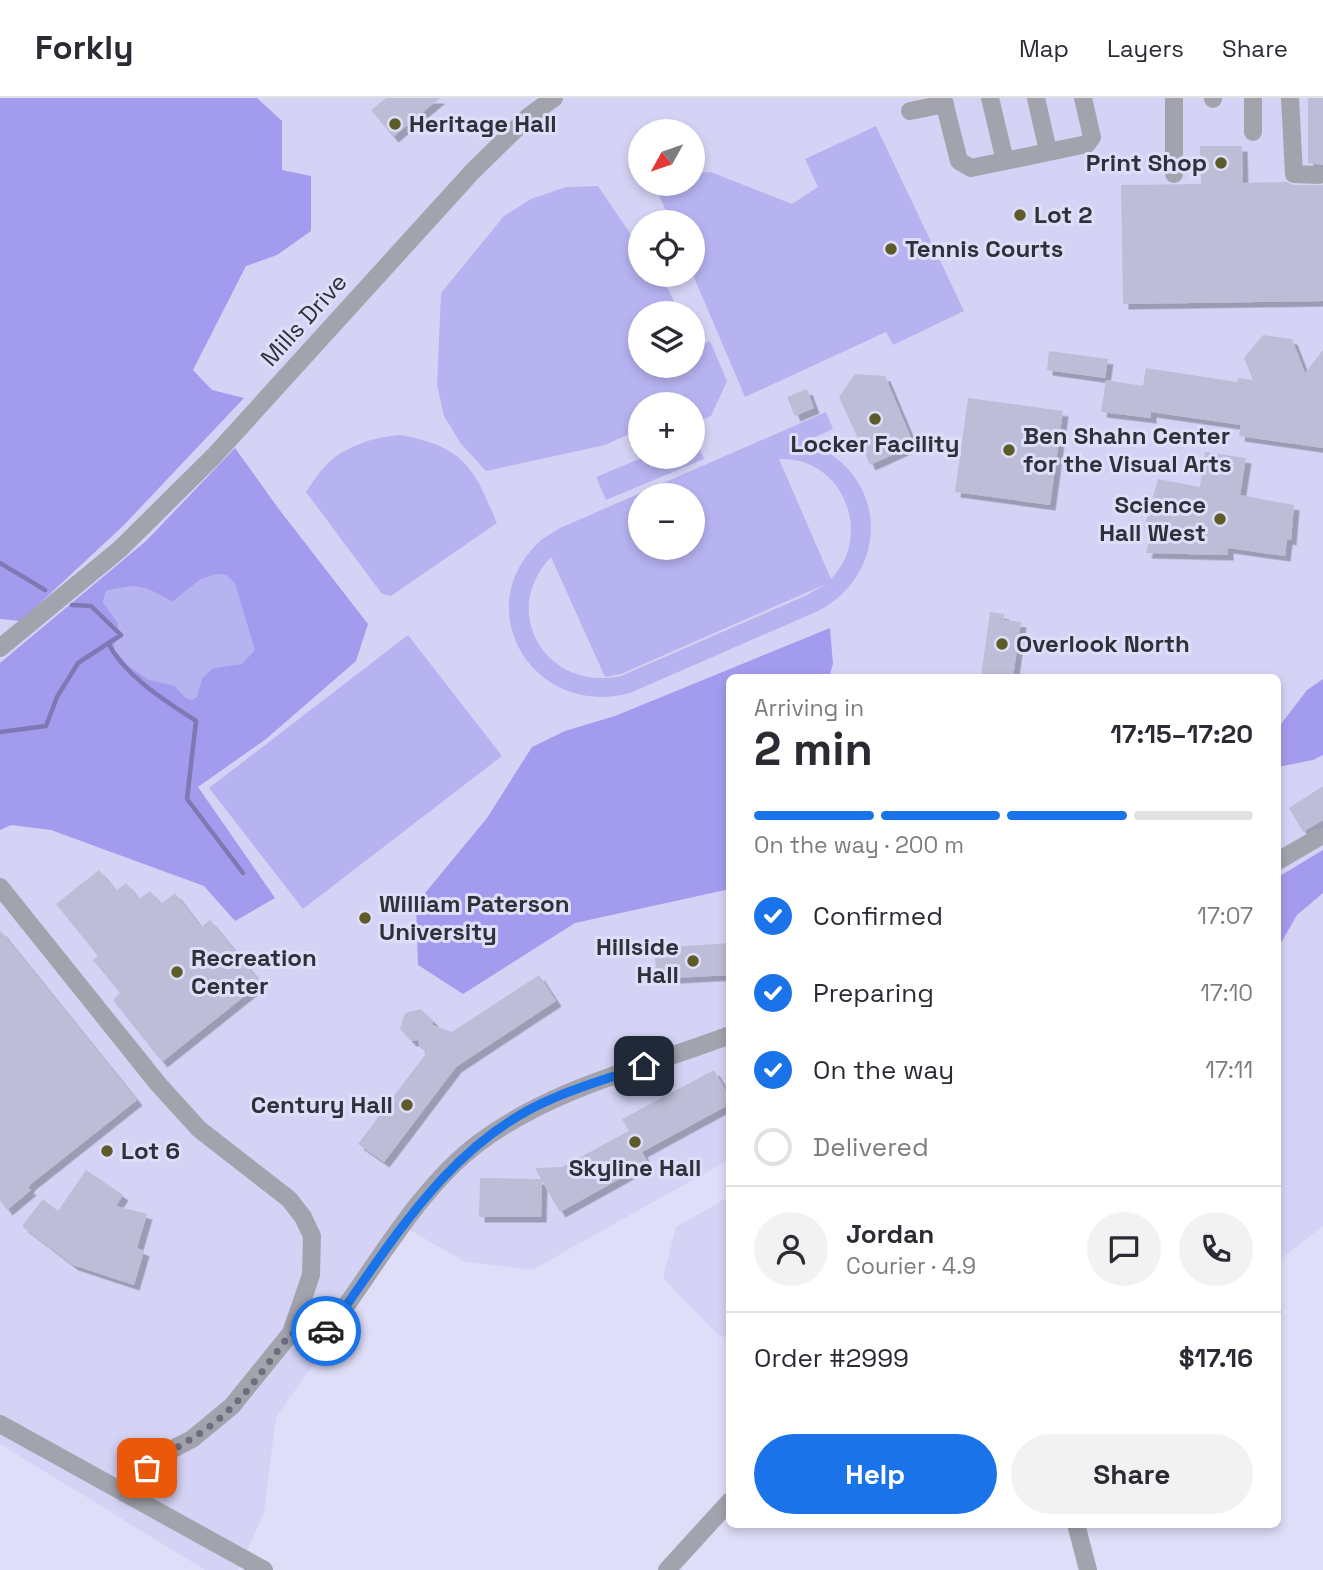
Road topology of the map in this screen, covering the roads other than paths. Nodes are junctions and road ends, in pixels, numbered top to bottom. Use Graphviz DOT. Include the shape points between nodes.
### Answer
graph roads {
  1 [pos="554,98"];
  2 [pos="990,98"];
  3 [pos="1036,98"];
  4 [pos="1083,98"];
  5 [pos="1174,98"];
  6 [pos="1253,98"];
  7 [pos="1290,98"];
  8 [pos="944,101"];
  9 [pos="910,111"];
  10 [pos="1253,132"];
  11 [pos="1048,152"];
  12 [pos="1005,161"];
  13 [pos="1174,174"];
  14 [pos="1319,175"];
  15 [pos="0,648"];
  16 [pos="1319,837"];
  17 [pos="1281,859"];
  18 [pos="0,887"];
  19 [pos="726,1036"];
  20 [pos="291,1333"];
  21 [pos="0,1424"];
  22 [pos="124,1493"];
  23 [pos="726,1505"];
  24 [pos="1077,1528"];
  25 [pos="264,1570"];
  26 [pos="667,1570"];
  27 [pos="1088,1570"];
  1 -- 15 [label="street, Mills Drive" via="472,172 214,456 120,549"];
  2 -- 12 [label="street"];
  3 -- 11 [label="street"];
  4 -- 11 [label="street" via="1092,137 1087,144"];
  5 -- 13 [label="street"];
  6 -- 10 [label="street"];
  7 -- 14 [label="street" via="1294,174"];
  8 -- 9 [label="street"];
  8 -- 12 [label="street" via="959,161 971,168"];
  11 -- 12 [label="street"];
  16 -- 17 [label="street"];
  18 -- 20 [label="street" via="199,1129 289,1199 303,1217 312,1236 311,1275"];
  19 -- 20 [label="street" via="552,1098 478,1143 416,1207 330,1328 317,1335"];
  20 -- 22 [label="street" via="232,1406 192,1439 163,1454"];
  21 -- 22 [label="street"];
  22 -- 25 [label="street"];
  23 -- 26 [label="street"];
  24 -- 27 [label="street"];
}
